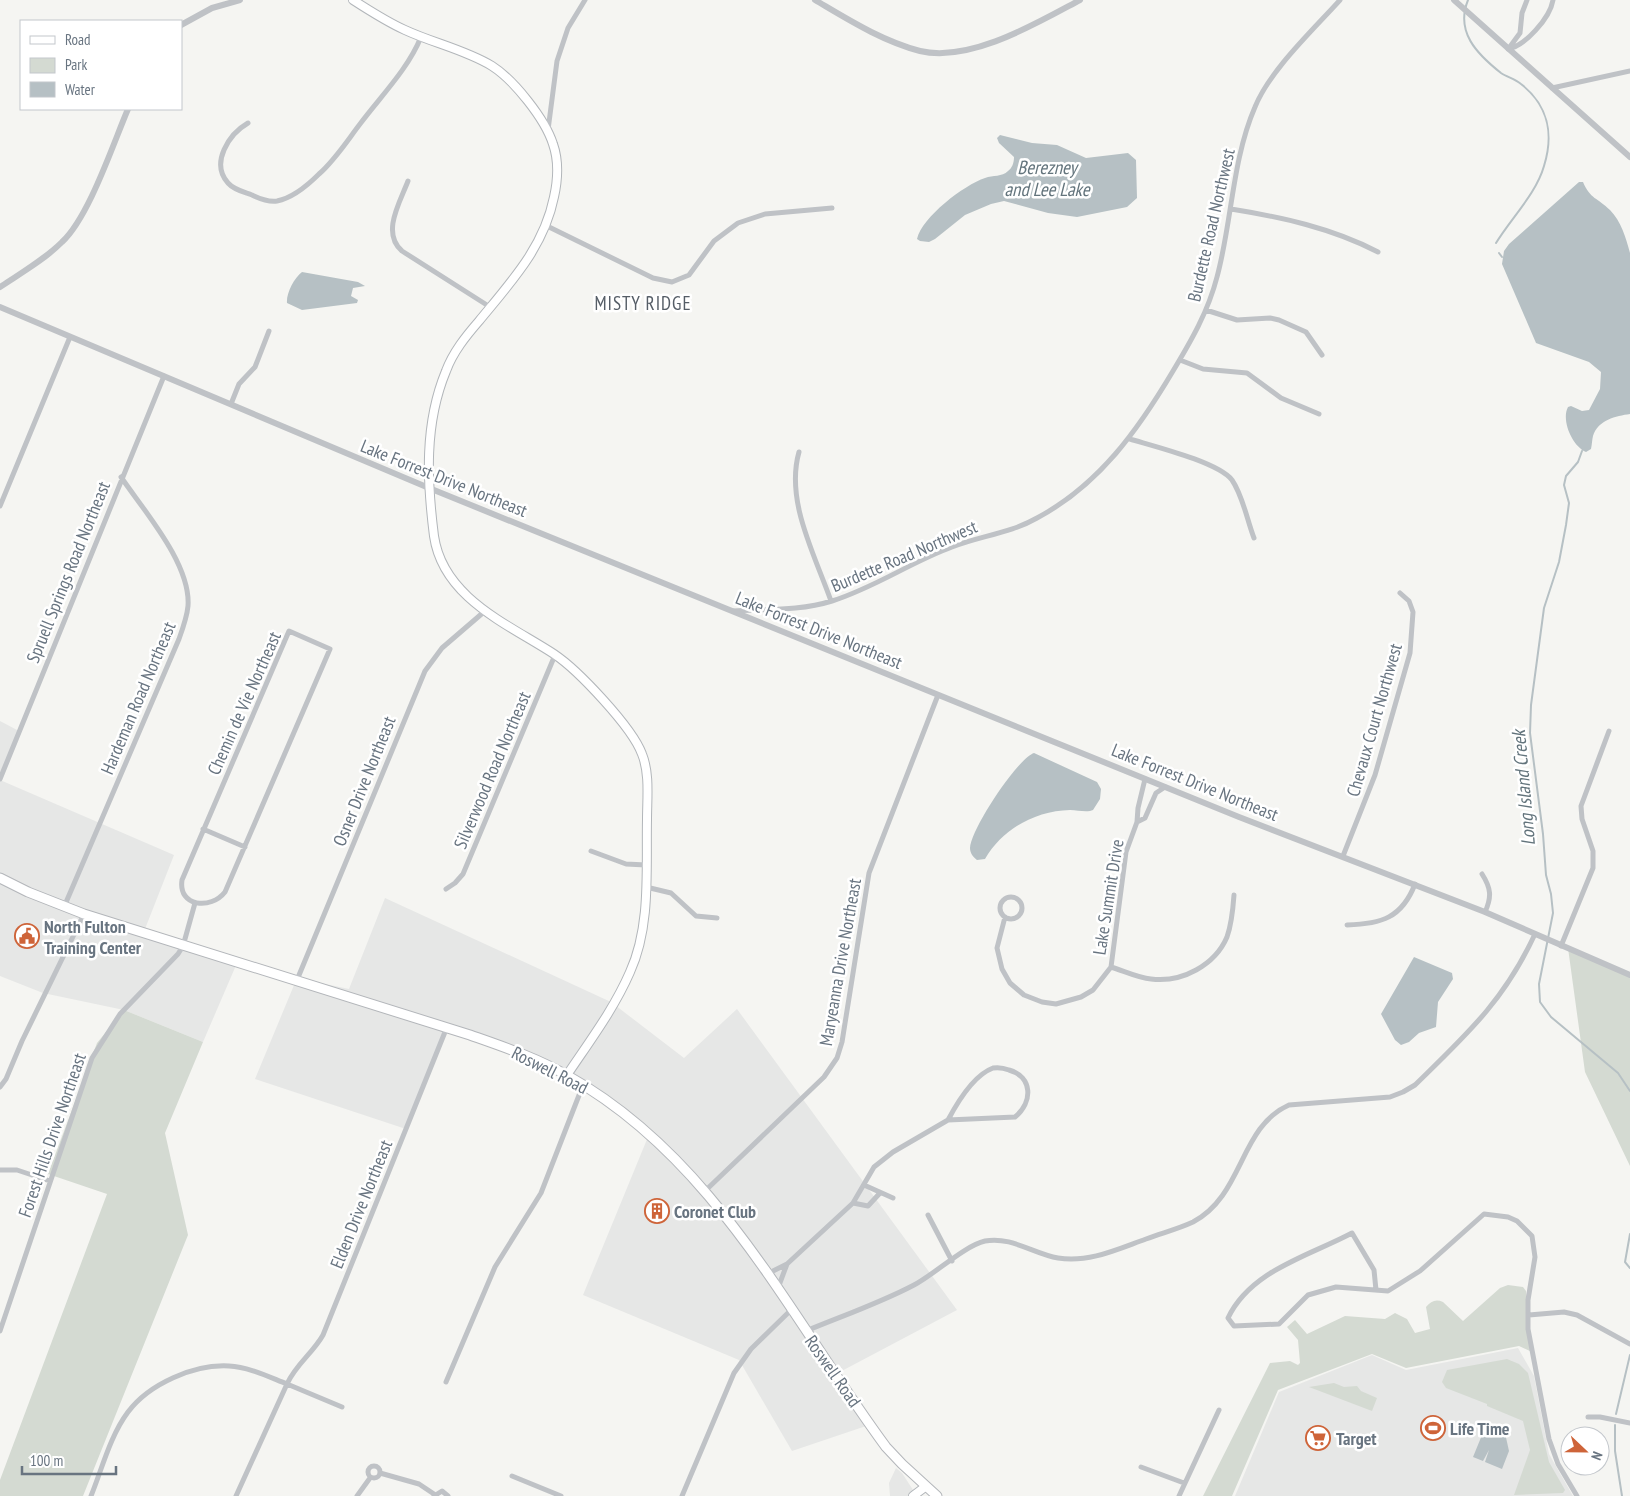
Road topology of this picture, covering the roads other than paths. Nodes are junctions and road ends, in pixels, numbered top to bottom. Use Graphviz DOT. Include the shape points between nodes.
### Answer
graph roads {
  1 [pos="240,0"];
  2 [pos="353,0"];
  3 [pos="585,0"];
  4 [pos="814,0"];
  5 [pos="1080,0"];
  6 [pos="1340,0"];
  7 [pos="1454,0"];
  8 [pos="1527,0"];
  9 [pos="1553,0"];
  10 [pos="182,24"];
  11 [pos="421,36"];
  12 [pos="1508,49"];
  13 [pos="1630,71"];
  14 [pos="1552,88"];
  15 [pos="128,110"];
  16 [pos="248,123"];
  17 [pos="548,130"];
  18 [pos="1630,157"];
  19 [pos="408,181"];
  20 [pos="832,208"];
  21 [pos="1230,209"];
  22 [pos="547,226"];
  23 [pos="1378,252"];
  24 [pos="0,287"];
  25 [pos="0,307"];
  26 [pos="490,307"];
  27 [pos="1206,310"];
  28 [pos="269,331"];
  29 [pos="70,337"];
  30 [pos="1322,356"];
  31 [pos="1180,360"];
  32 [pos="164,376"];
  33 [pos="231,404"];
  34 [pos="1319,414"];
  35 [pos="1130,439"];
  36 [pos="799,452"];
  37 [pos="122,477"];
  38 [pos="429,488"];
  39 [pos="0,506"];
  40 [pos="1254,538"];
  41 [pos="1400,593"];
  42 [pos="831,601"];
  43 [pos="485,611"];
  44 [pos="730,611"];
  45 [pos="555,655"];
  46 [pos="938,695"];
  47 [pos="1609,731"];
  48 [pos="0,779"];
  49 [pos="1145,779"];
  50 [pos="1165,787"];
  51 [pos="1138,808"];
  52 [pos="1148,811"];
  53 [pos="1137,822"];
  54 [pos="204,829"];
  55 [pos="245,847"];
  56 [pos="591,852"];
  57 [pos="1343,856"];
  58 [pos="646,865"];
  59 [pos="1482,874"];
  60 [pos="0,878"];
  61 [pos="1414,884"];
  62 [pos="646,887"];
  63 [pos="446,889"];
  64 [pos="1234,895"];
  65 [pos="195,903"];
  66 [pos="64,907"];
  67 [pos="1485,912"];
  68 [pos="84,914"];
  69 [pos="1005,917"];
  70 [pos="717,918"];
  71 [pos="1347,925"];
  72 [pos="1538,936"];
  73 [pos="183,946"];
  74 [pos="1561,946"];
  75 [pos="1111,967"];
  76 [pos="1630,975"];
  77 [pos="297,980"];
  78 [pos="446,1028"];
  79 [pos="567,1075"];
  80 [pos="583,1085"];
  81 [pos="0,1087"];
  82 [pos="948,1120"];
  83 [pos="0,1170"];
  84 [pos="50,1181"];
  85 [pos="864,1185"];
  86 [pos="705,1191"];
  87 [pos="880,1193"];
  88 [pos="893,1198"];
  89 [pos="853,1203"];
  90 [pos="928,1215"];
  91 [pos="952,1261"];
  92 [pos="787,1264"];
  93 [pos="766,1274"];
  94 [pos="777,1290"];
  95 [pos="1376,1290"];
  96 [pos="791,1310"];
  97 [pos="1529,1315"];
  98 [pos="0,1331"];
  99 [pos="806,1331"];
  100 [pos="1630,1344"];
  101 [pos="446,1382"];
  102 [pos="287,1384"];
  103 [pos="342,1407"];
  104 [pos="1219,1410"];
  105 [pos="1588,1417"];
  106 [pos="1630,1423"];
  107 [pos="1141,1466"];
  108 [pos="380,1473"];
  109 [pos="512,1476"];
  110 [pos="370,1478"];
  111 [pos="1184,1483"];
  112 [pos="925,1486"];
  113 [pos="434,1495"];
  114 [pos="91,1496"];
  115 [pos="236,1496"];
  116 [pos="357,1496"];
  117 [pos="448,1496"];
  118 [pos="562,1496"];
  119 [pos="682,1496"];
  120 [pos="913,1496"];
  121 [pos="938,1496"];
  122 [pos="1179,1496"];
  123 [pos="1577,1496"];
  1 -- 10 [label="street" via="212,8"];
  2 -- 11 [label="main road"];
  3 -- 17 [label="street" via="568,28 557,61"];
  4 -- 5 [label="street" via="887,40 921,51 948,53 979,47"];
  6 -- 21 [label="street, Burdette Road Northwest" via="1268,83 1255,106"];
  7 -- 12 [label="street"];
  8 -- 12 [label="street" via="1520,33"];
  9 -- 12 [label="street" via="1549,14 1537,30 1517,47"];
  11 -- 16 [label="street" via="407,63 328,165 287,198 262,200 235,188 224,177 221,163 226,145 235,132"];
  11 -- 17 [label="main road" via="484,61 504,75"];
  12 -- 14 [label="street"];
  13 -- 14 [label="street"];
  14 -- 18 [label="street"];
  15 -- 24 [label="street" via="100,177 73,230 50,253"];
  17 -- 22 [label="main road" via="558,174"];
  19 -- 26 [label="street" via="392,225 395,244"];
  20 -- 22 [label="street" via="765,214 738,223 714,241 689,275 672,282 653,278"];
  21 -- 23 [label="street" via="1307,224"];
  21 -- 27 [label="street, Burdette Road Northwest" via="1217,279"];
  22 -- 26 [label="main road" via="532,255"];
  25 -- 29 [label="street, Lake Forrest Drive Northeast"];
  26 -- 38 [label="main road" via="454,353 441,383 431,423 427,461"];
  27 -- 30 [label="street" via="1237,320 1279,320 1306,332"];
  27 -- 31 [label="street, Burdette Road Northwest"];
  28 -- 33 [label="street" via="255,367 239,384"];
  29 -- 32 [label="street, Lake Forrest Drive Northeast"];
  29 -- 39 [label="street"];
  31 -- 34 [label="street" via="1203,369 1247,373 1282,398"];
  31 -- 35 [label="street, Burdette Road Northwest"];
  32 -- 33 [label="street, Lake Forrest Drive Northeast"];
  32 -- 37 [label="street, Spruell Springs Road Northeast"];
  33 -- 38 [label="street, Lake Forrest Drive Northeast"];
  35 -- 40 [label="street" via="1177,453 1226,474 1235,486"];
  35 -- 42 [label="street, Burdette Road Northwest" via="1081,488 1036,519 950,547"];
  36 -- 42 [label="street" via="794,474 796,499"];
  37 -- 48 [label="street, Spruell Springs Road Northeast"];
  37 -- 66 [label="street, Hardeman Road Northeast" via="179,566 187,588 188,605 179,639"];
  38 -- 43 [label="main road" via="435,539 441,559 459,588"];
  38 -- 44 [label="street, Lake Forrest Drive Northeast"];
  41 -- 57 [label="street, Chevaux Court Northwest" via="1409,601 1413,612 1410,653 1375,774"];
  42 -- 44 [label="street, Burdette Road Northwest" via="796,608"];
  43 -- 45 [label="main road"];
  43 -- 77 [label="street, Osner Drive Northeast" via="442,648 425,671"];
  44 -- 46 [label="street, Lake Forrest Drive Northeast"];
  45 -- 58 [label="main road" via="589,684 641,751 647,775"];
  45 -- 63 [label="street, Silverwood Road Northeast" via="463,874"];
  46 -- 49 [label="street, Lake Forrest Drive Northeast"];
  46 -- 86 [label="street, Maryeanna Drive Northeast" via="869,873 837,1058 824,1077"];
  47 -- 74 [label="street" via="1581,806 1593,851 1593,868"];
  49 -- 50 [label="street, Lake Forrest Drive Northeast"];
  49 -- 51 [label="street, Lake Summit Drive"];
  50 -- 52 [label="street, Lake Summit Drive" via="1156,793"];
  50 -- 57 [label="street, Lake Forrest Drive Northeast"];
  51 -- 52 [label="street"];
  51 -- 53 [label="street, Lake Summit Drive"];
  52 -- 53 [label="street, Lake Summit Drive" via="1145,818"];
  53 -- 75 [label="street, Lake Summit Drive" via="1126,852"];
  54 -- 55 [label="street"];
  54 -- 55 [label="street, Chemin de Vie Northeast" via="288,631 297,634 330,649"];
  54 -- 65 [label="street, Chemin de Vie Northeast" via="181,887 187,899"];
  55 -- 65 [label="street, Chemin de Vie Northeast" via="220,898 213,902"];
  56 -- 58 [label="street" via="626,864"];
  57 -- 61 [label="street, Lake Forrest Drive Northeast"];
  58 -- 62 [label="main road"];
  59 -- 67 [label="street" via="1490,887 1490,902"];
  60 -- 66 [label="main road, Roswell Road"];
  61 -- 67 [label="street, Lake Forrest Drive Northeast"];
  61 -- 71 [label="street" via="1405,903 1389,918 1370,925"];
  62 -- 70 [label="street" via="671,892 696,916"];
  62 -- 79 [label="main road" via="643,924 631,971"];
  64 -- 75 [label="street" via="1227,936 1213,957 1197,970 1182,976 1150,980"];
  65 -- 73 [label="street"];
  66 -- 68 [label="main road, Roswell Road"];
  67 -- 72 [label="street, Lake Forrest Drive Northeast"];
  68 -- 73 [label="main road, Roswell Road"];
  68 -- 81 [label="street"];
  69 -- 69 [label="street" via="1015,918 1020,914 1021,904 1017,899 1010,897 1004,901 1001,911"];
  69 -- 75 [label="street, Lake Summit Drive" via="997,948 1002,969 1024,995 1056,1004 1069,1001 1093,990"];
  72 -- 74 [label="street, Lake Forrest Drive Northeast"];
  72 -- 91 [label="street" via="1490,1010 1415,1085 1390,1097 1289,1105 1277,1111 1260,1127 1225,1194 1194,1221 1088,1258 1055,1257 993,1240 973,1246"];
  73 -- 77 [label="main road, Roswell Road"];
  73 -- 84 [label="street, Forest Hills Drive Northeast" via="120,1014 99,1044"];
  74 -- 76 [label="street, Lake Forrest Drive Northeast"];
  77 -- 78 [label="main road, Roswell Road"];
  78 -- 79 [label="main road, Roswell Road" via="515,1051"];
  78 -- 102 [label="street, Elden Drive Northeast" via="323,1335 314,1350 294,1370"];
  79 -- 80 [label="main road, Roswell Road"];
  80 -- 86 [label="main road, Roswell Road" via="646,1131"];
  80 -- 101 [label="street" via="541,1192 495,1267"];
  82 -- 82 [label="street" via="1015,1117 1026,1104 1027,1082 1011,1070 993,1068 973,1084"];
  82 -- 85 [label="street" via="893,1152 874,1167"];
  83 -- 84 [label="street" via="17,1170"];
  84 -- 98 [label="street, Forest Hills Drive Northeast"];
  85 -- 87 [label="street"];
  85 -- 89 [label="street"];
  86 -- 93 [label="main road, Roswell Road"];
  87 -- 88 [label="street"];
  87 -- 89 [label="street" via="868,1206"];
  89 -- 92 [label="street"];
  90 -- 91 [label="street"];
  91 -- 99 [label="street" via="914,1285"];
  92 -- 93 [label="street"];
  92 -- 94 [label="street"];
  93 -- 94 [label="main road, Roswell Road"];
  94 -- 96 [label="main road, Roswell Road"];
  95 -- 95 [label="street" via="1336,1287 1308,1295 1279,1324 1234,1326 1228,1318 1251,1289 1270,1274 1290,1261 1352,1233 1374,1270"];
  95 -- 97 [label="street" via="1388,1291 1420,1271 1484,1214 1508,1217 1521,1223 1532,1236 1536,1256 1529,1289"];
  96 -- 99 [label="main road, Roswell Road"];
  96 -- 119 [label="street" via="751,1349 734,1373"];
  97 -- 100 [label="street" via="1564,1312 1577,1315"];
  97 -- 123 [label="street" via="1528,1329 1549,1439 1558,1464"];
  99 -- 112 [label="main road, Roswell Road" via="884,1444"];
  102 -- 103 [label="street"];
  102 -- 114 [label="street" via="245,1368 215,1366 195,1370 149,1391 128,1412 119,1427"];
  102 -- 115 [label="street, Elden Drive Northeast"];
  104 -- 111 [label="street"];
  105 -- 106 [label="street" via="1600,1416"];
  107 -- 111 [label="street"];
  108 -- 110 [label="street"];
  108 -- 110 [label="street" via="379,1468 372,1466 367,1471"];
  108 -- 113 [label="street" via="419,1484"];
  109 -- 118 [label="street"];
  110 -- 116 [label="street"];
  111 -- 122 [label="street"];
  112 -- 120 [label="main road"];
  112 -- 121 [label="main road, Roswell Road"];
  113 -- 117 [label="street" via="442,1491"];
}
